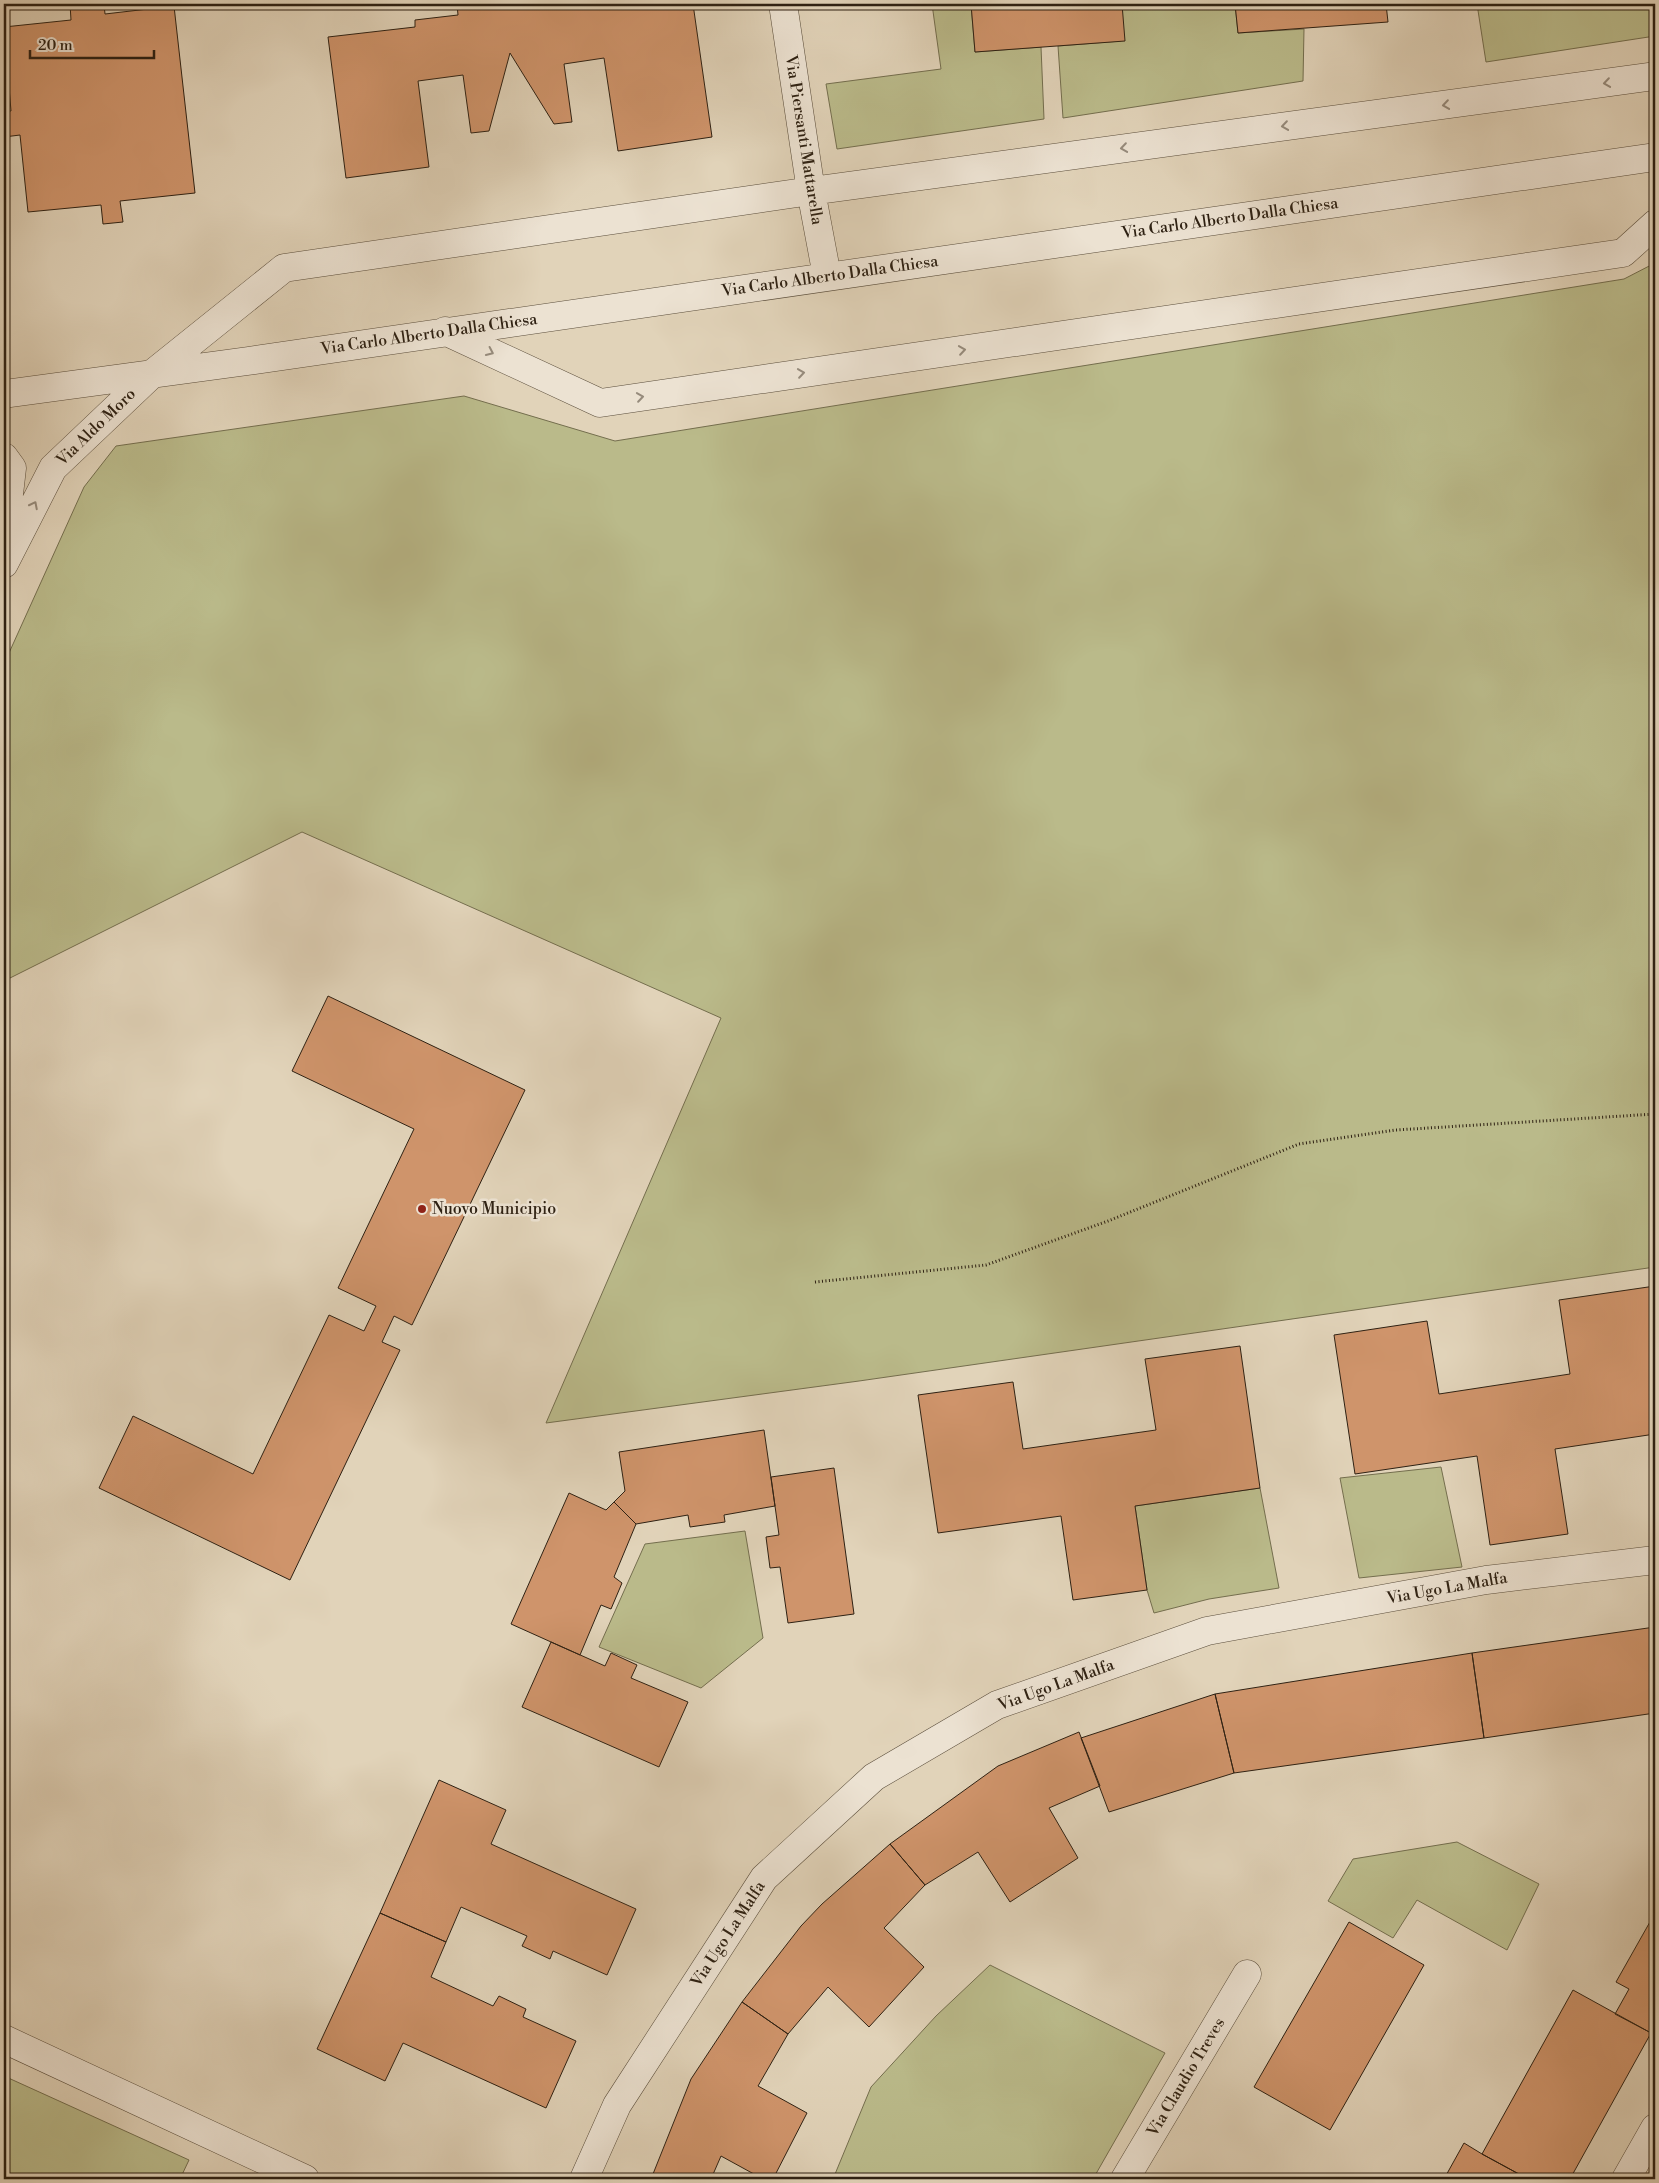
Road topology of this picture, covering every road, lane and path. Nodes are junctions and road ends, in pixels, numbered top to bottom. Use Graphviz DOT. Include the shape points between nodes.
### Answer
graph roads {
  1 [pos="783,4"];
  2 [pos="1655,76"];
  3 [pos="1655,157"];
  4 [pos="811,191"];
  5 [pos="1655,224"];
  6 [pos="827,276"];
  7 [pos="445,331"];
  8 [pos="152,374"];
  9 [pos="4,394"];
  10 [pos="4,457"];
  11 [pos="4,538"];
  12 [pos="4,564"];
  13 [pos="1655,1114"];
  14 [pos="815,1282"];
  15 [pos="1655,1560"];
  16 [pos="1247,1974"];
  17 [pos="4,2039"];
  18 [pos="1655,2128"];
  19 [pos="305,2179"];
  20 [pos="584,2179"];
  21 [pos="1125,2179"];
  22 [pos="1626,2179"];
  1 -- 4 [label="street, Via Piersanti Mattarella"];
  2 -- 4 [label="street, Via Aldo Moro, one-way"];
  3 -- 6 [label="street, Via Carlo Alberto Dalla Chiesa"];
  4 -- 6 [label="street, Via Piersanti Mattarella"];
  4 -- 8 [label="street, Via Aldo Moro" via="284,268"];
  7 -- 5 [label="street, one-way" via="600,403 1623,253"];
  6 -- 7 [label="street, Via Carlo Alberto Dalla Chiesa"];
  7 -- 8 [label="street, Via Carlo Alberto Dalla Chiesa"];
  8 -- 9 [label="street, Via Carlo Alberto Dalla Chiesa"];
  12 -- 8 [label="street, Via Aldo Moro, one-way" via="53,468"];
  10 -- 11 [label="street" via="12,468"];
  13 -- 14 [label="path" via="1396,1130 1299,1144 1108,1221 986,1265"];
  15 -- 20 [label="street, Via Ugo La Malfa" via="1486,1580 1207,1631 998,1705 874,1777 764,1878 617,2105"];
  16 -- 21 [label="street, Via Claudio Treves"];
  17 -- 19 [label="street"];
  18 -- 22 [label="street"];
}
